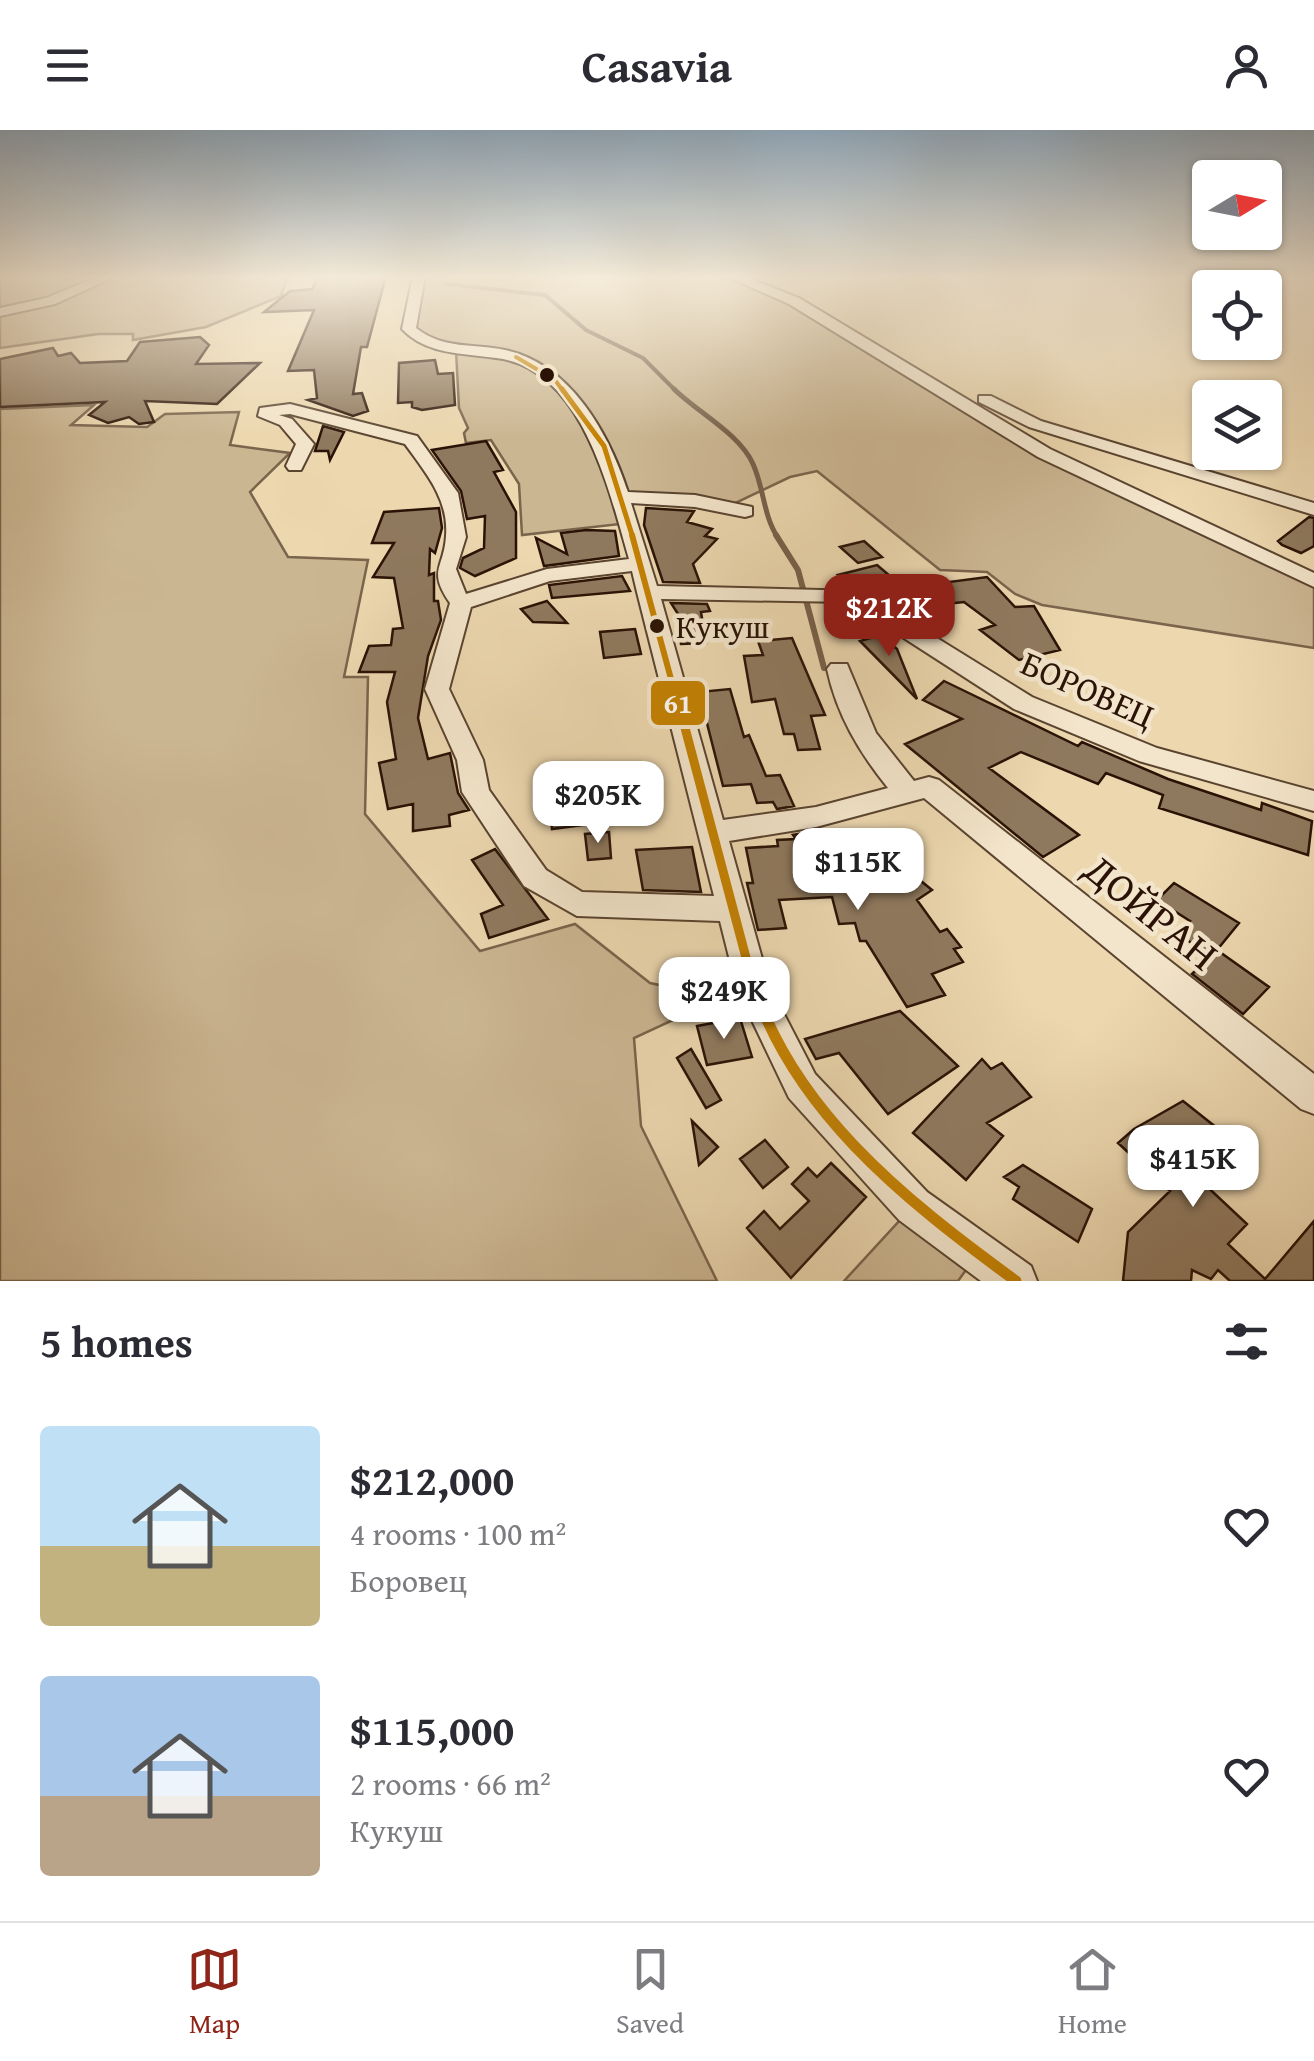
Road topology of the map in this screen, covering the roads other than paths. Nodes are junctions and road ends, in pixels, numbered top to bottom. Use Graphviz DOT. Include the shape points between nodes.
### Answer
graph roads {
  1 [pos="410,330"];
  2 [pos="484,330"];
  3 [pos="842,330"];
  4 [pos="485,340"];
  5 [pos="942,389"];
  6 [pos="295,466"];
  7 [pos="620,497"];
  8 [pos="1314,509"];
  9 [pos="745,510"];
  10 [pos="1206,530"];
  11 [pos="1314,565"];
  12 [pos="645,578"];
  13 [pos="1314,581"];
  14 [pos="462,604"];
  15 [pos="840,669"];
  16 [pos="921,792"];
  17 [pos="1314,801"];
  18 [pos="714,832"];
  19 [pos="732,909"];
  20 [pos="1314,1096"];
  21 [pos="1016,1281"];
  1 -- 4 [label="street" via="437,345"];
  2 -- 4 [label="street"];
  3 -- 5 [label="street"];
  4 -- 7 [label="street" via="555,380 604,446"];
  5 -- 8 [label="street" via="970,392 1035,424"];
  5 -- 10 [label="street" via="1044,452"];
  6 -- 14 [label="street" via="305,444 266,411 290,410 410,440 450,493 456,537 446,569"];
  7 -- 9 [label="street"];
  7 -- 12 [label="street"];
  10 -- 11 [label="street" via="1234,532"];
  10 -- 13 [label="street"];
  12 -- 14 [label="street" via="547,574"];
  12 -- 17 [label="street, БОРОВЕЦ" via="853,596 1023,703 1148,755"];
  12 -- 18 [label="street"];
  14 -- 19 [label="street" via="437,689 470,760 476,792 535,878 578,904"];
  15 -- 16 [label="street, ДОЙРАН" via="846,703 870,748"];
  16 -- 18 [label="street"];
  16 -- 20 [label="street, ДОЙРАН"];
  18 -- 19 [label="street"];
  19 -- 21 [label="street" via="754,989 802,1086 913,1206"];
}
